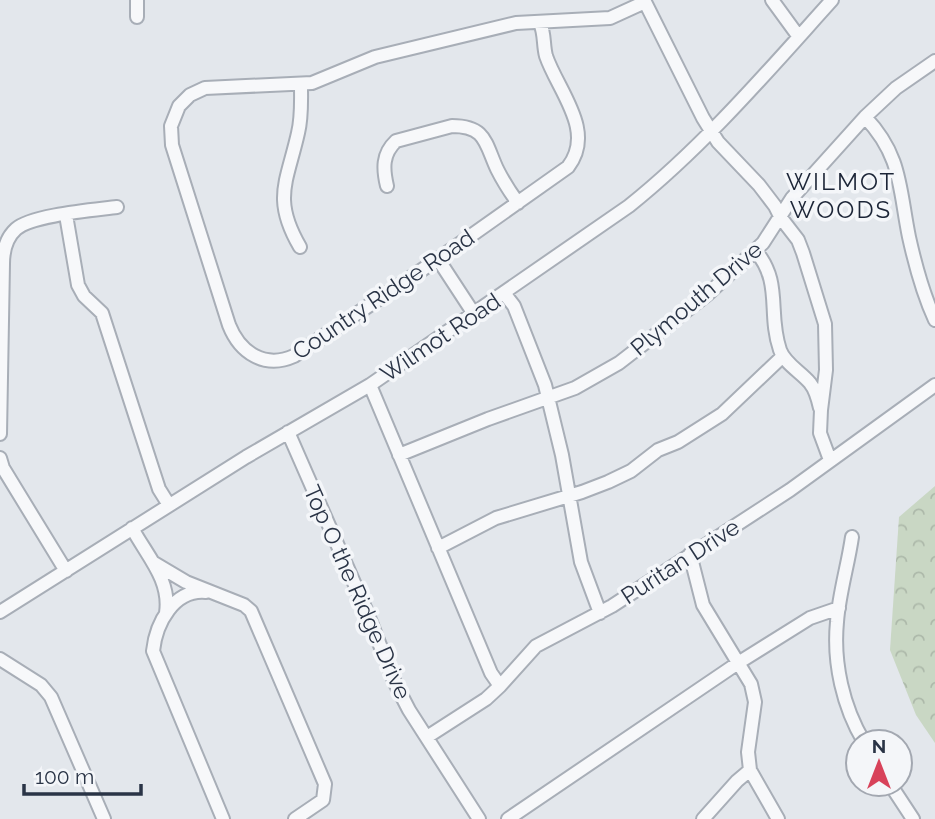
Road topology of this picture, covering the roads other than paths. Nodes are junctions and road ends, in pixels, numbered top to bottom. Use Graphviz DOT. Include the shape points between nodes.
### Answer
graph roads {
  1 [pos="137,0"];
  2 [pos="772,0"];
  3 [pos="832,0"];
  4 [pos="645,1"];
  5 [pos="138,17"];
  6 [pos="540,23"];
  7 [pos="799,37"];
  8 [pos="935,61"];
  9 [pos="301,85"];
  10 [pos="865,117"];
  11 [pos="711,130"];
  12 [pos="387,186"];
  13 [pos="518,203"];
  14 [pos="117,207"];
  15 [pos="66,215"];
  16 [pos="780,218"];
  17 [pos="300,247"];
  18 [pos="755,250"];
  19 [pos="438,259"];
  20 [pos="504,293"];
  21 [pos="474,314"];
  22 [pos="935,320"];
  23 [pos="783,356"];
  24 [pos="370,385"];
  25 [pos="935,385"];
  26 [pos="549,398"];
  27 [pos="821,410"];
  28 [pos="288,432"];
  29 [pos="0,434"];
  30 [pos="399,455"];
  31 [pos="0,458"];
  32 [pos="830,460"];
  33 [pos="568,496"];
  34 [pos="169,505"];
  35 [pos="132,528"];
  36 [pos="852,537"];
  37 [pos="438,548"];
  38 [pos="690,554"];
  39 [pos="154,563"];
  40 [pos="66,570"];
  41 [pos="213,593"];
  42 [pos="839,608"];
  43 [pos="0,612"];
  44 [pos="600,613"];
  45 [pos="166,615"];
  46 [pos="0,659"];
  47 [pos="738,663"];
  48 [pos="500,686"];
  49 [pos="857,728"];
  50 [pos="428,737"];
  51 [pos="750,770"];
  52 [pos="899,798"];
  53 [pos="104,819"];
  54 [pos="223,819"];
  55 [pos="295,819"];
  56 [pos="479,819"];
  57 [pos="508,819"];
  58 [pos="703,819"];
  59 [pos="778,819"];
  60 [pos="913,819"];
  1 -- 5 [label="street"];
  2 -- 7 [label="street"];
  3 -- 7 [label="street, Wilmot Road"];
  4 -- 6 [label="street, Country Ridge Road" via="610,18"];
  4 -- 11 [label="street"];
  6 -- 9 [label="street, Country Ridge Road" via="516,23 375,57"];
  6 -- 13 [label="street, Country Ridge Road" via="547,58 573,114 578,141 568,167"];
  7 -- 11 [label="street, Wilmot Road"];
  8 -- 10 [label="street, Plymouth Drive"];
  9 -- 17 [label="street" via="301,115 283,197 290,231"];
  9 -- 19 [label="street, Country Ridge Road" via="205,88 184,100 171,126 172,145 238,343 261,359 286,359"];
  10 -- 16 [label="street, Plymouth Drive" via="815,170"];
  10 -- 22 [label="street" via="879,132 897,168 919,274"];
  11 -- 16 [label="street" via="759,185"];
  11 -- 20 [label="street, Wilmot Road" via="638,199"];
  12 -- 13 [label="street" via="385,159 396,141 452,126 470,127 482,136"];
  13 -- 19 [label="street, Country Ridge Road"];
  14 -- 15 [label="street"];
  15 -- 29 [label="street" via="18,226 3,253"];
  15 -- 34 [label="street" via="78,285 102,313 159,489"];
  16 -- 18 [label="street, Plymouth Drive"];
  16 -- 27 [label="street" via="798,240 825,324"];
  18 -- 23 [label="street" via="771,276 773,317"];
  18 -- 26 [label="street, Plymouth Drive" via="708,294 619,363"];
  19 -- 21 [label="street"];
  20 -- 21 [label="street, Wilmot Road"];
  20 -- 26 [label="street" via="529,340"];
  21 -- 24 [label="street, Wilmot Road"];
  23 -- 27 [label="street" via="809,382"];
  23 -- 33 [label="street" via="722,414 631,471"];
  24 -- 28 [label="street, Wilmot Road"];
  24 -- 30 [label="street"];
  25 -- 32 [label="street, Puritan Drive"];
  26 -- 30 [label="street, Plymouth Drive"];
  26 -- 33 [label="street"];
  27 -- 32 [label="street" via="822,442"];
  28 -- 34 [label="street, Wilmot Road"];
  28 -- 50 [label="street, Top O the Ridge Drive" via="395,683"];
  30 -- 37 [label="street"];
  31 -- 40 [label="street"];
  32 -- 38 [label="street, Puritan Drive"];
  33 -- 37 [label="street" via="496,518"];
  33 -- 44 [label="street" via="581,562"];
  34 -- 35 [label="street, Wilmot Road"];
  35 -- 39 [label="street"];
  35 -- 40 [label="street, Wilmot Road"];
  36 -- 42 [label="street"];
  37 -- 48 [label="street"];
  38 -- 44 [label="street, Puritan Drive"];
  38 -- 47 [label="street" via="703,605"];
  39 -- 41 [label="street"];
  39 -- 45 [label="street" via="167,594"];
  40 -- 43 [label="street, Wilmot Road"];
  41 -- 45 [label="street" via="184,594"];
  41 -- 55 [label="street" via="251,611 323,777 323,800"];
  42 -- 47 [label="street" via="810,618"];
  42 -- 49 [label="street" via="840,681"];
  44 -- 48 [label="street, Puritan Drive" via="536,646"];
  45 -- 54 [label="street" via="154,657"];
  46 -- 53 [label="street" via="41,685 51,697"];
  47 -- 51 [label="street" via="751,684 755,702"];
  47 -- 57 [label="street"];
  48 -- 50 [label="street, Puritan Drive"];
  50 -- 56 [label="street, Top O the Ridge Drive"];
  51 -- 58 [label="street"];
  51 -- 59 [label="street"];
  52 -- 60 [label="street"];
}
